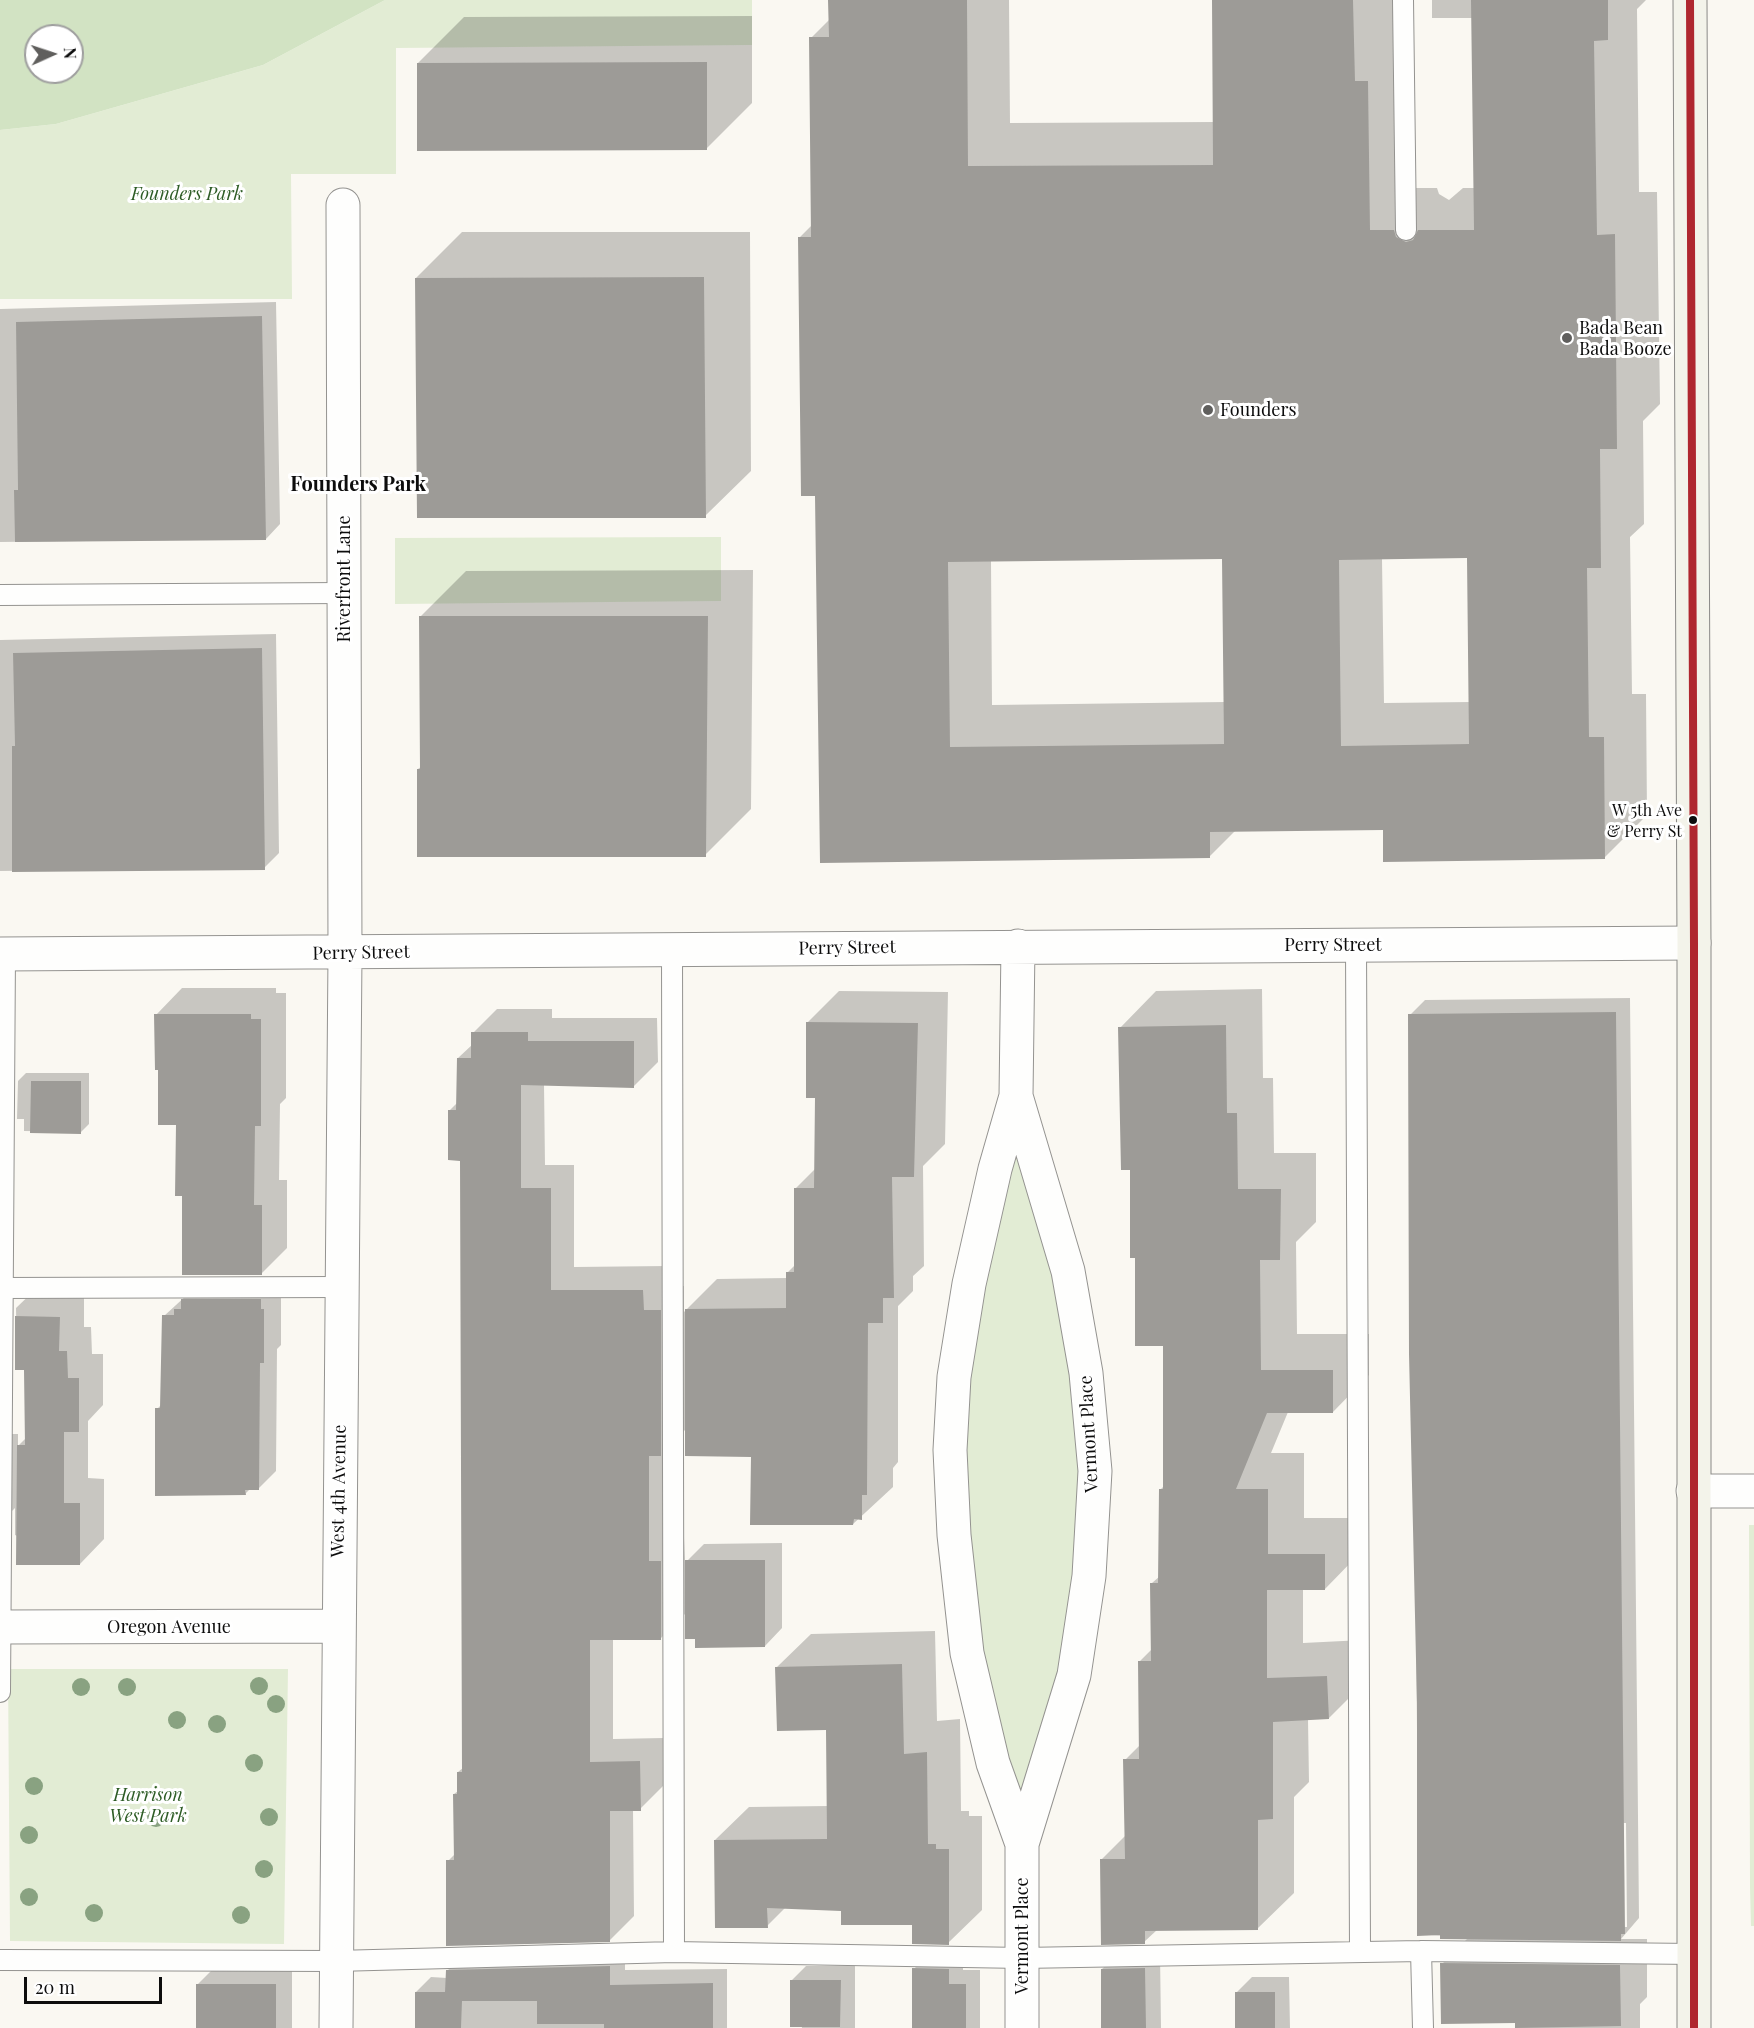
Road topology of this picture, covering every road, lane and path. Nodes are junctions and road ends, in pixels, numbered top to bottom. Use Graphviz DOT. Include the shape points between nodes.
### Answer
graph roads {
  1 [pos="1403,0"];
  2 [pos="1690,0"];
  3 [pos="343,205"];
  4 [pos="1406,230"];
  5 [pos="344,593"];
  6 [pos="0,595"];
  7 [pos="1694,943"];
  8 [pos="1356,944"];
  9 [pos="1018,946"];
  10 [pos="672,950"];
  11 [pos="2,954"];
  12 [pos="345,954"];
  13 [pos="1016,1096"];
  14 [pos="341,1287"];
  15 [pos="2,1288"];
  16 [pos="1694,1491"];
  17 [pos="1754,1491"];
  18 [pos="338,1626"];
  19 [pos="0,1628"];
  20 [pos="0,1692"];
  21 [pos="1022,1844"];
  22 [pos="1421,1951"];
  23 [pos="674,1952"];
  24 [pos="1360,1952"];
  25 [pos="1694,1954"];
  26 [pos="1022,1958"];
  27 [pos="0,1960"];
  28 [pos="336,1962"];
  29 [pos="336,2028"];
  30 [pos="1022,2028"];
  31 [pos="1423,2028"];
  32 [pos="1694,2028"];
  1 -- 4 [label="lane"];
  2 -- 7 [label="main road"];
  3 -- 5 [label="street, Riverfront Lane"];
  5 -- 6 [label="lane"];
  5 -- 12 [label="street, Riverfront Lane"];
  7 -- 8 [label="street, Perry Street"];
  7 -- 16 [label="main road"];
  8 -- 9 [label="street, Perry Street"];
  8 -- 24 [label="lane"];
  9 -- 10 [label="street, Perry Street"];
  9 -- 13 [label="street, Vermont Place"];
  10 -- 12 [label="street, Perry Street"];
  10 -- 23 [label="lane"];
  11 -- 12 [label="street, Perry Street"];
  11 -- 15 [label="lane"];
  12 -- 14 [label="street, West 4th Avenue"];
  13 -- 21 [label="street, Vermont Place" via="969,1284 954,1377 950,1450 954,1535 967,1653 993,1763"];
  13 -- 21 [label="street, Vermont Place" via="1068,1271 1086,1374 1095,1471 1089,1576 1074,1675"];
  14 -- 15 [label="lane"];
  14 -- 18 [label="street, West 4th Avenue"];
  15 -- 19 [label="lane"];
  16 -- 17 [label="street"];
  16 -- 25 [label="main road"];
  18 -- 19 [label="street, Oregon Avenue"];
  18 -- 28 [label="street, West 4th Avenue"];
  19 -- 20 [label="lane"];
  21 -- 26 [label="street, Vermont Place"];
  22 -- 24 [label="lane"];
  22 -- 25 [label="lane"];
  22 -- 31 [label="lane"];
  23 -- 26 [label="lane"];
  23 -- 28 [label="lane"];
  24 -- 26 [label="lane"];
  25 -- 32 [label="main road"];
  26 -- 30 [label="street, Vermont Place"];
  27 -- 28 [label="lane"];
  28 -- 29 [label="street, West 4th Avenue"];
}
